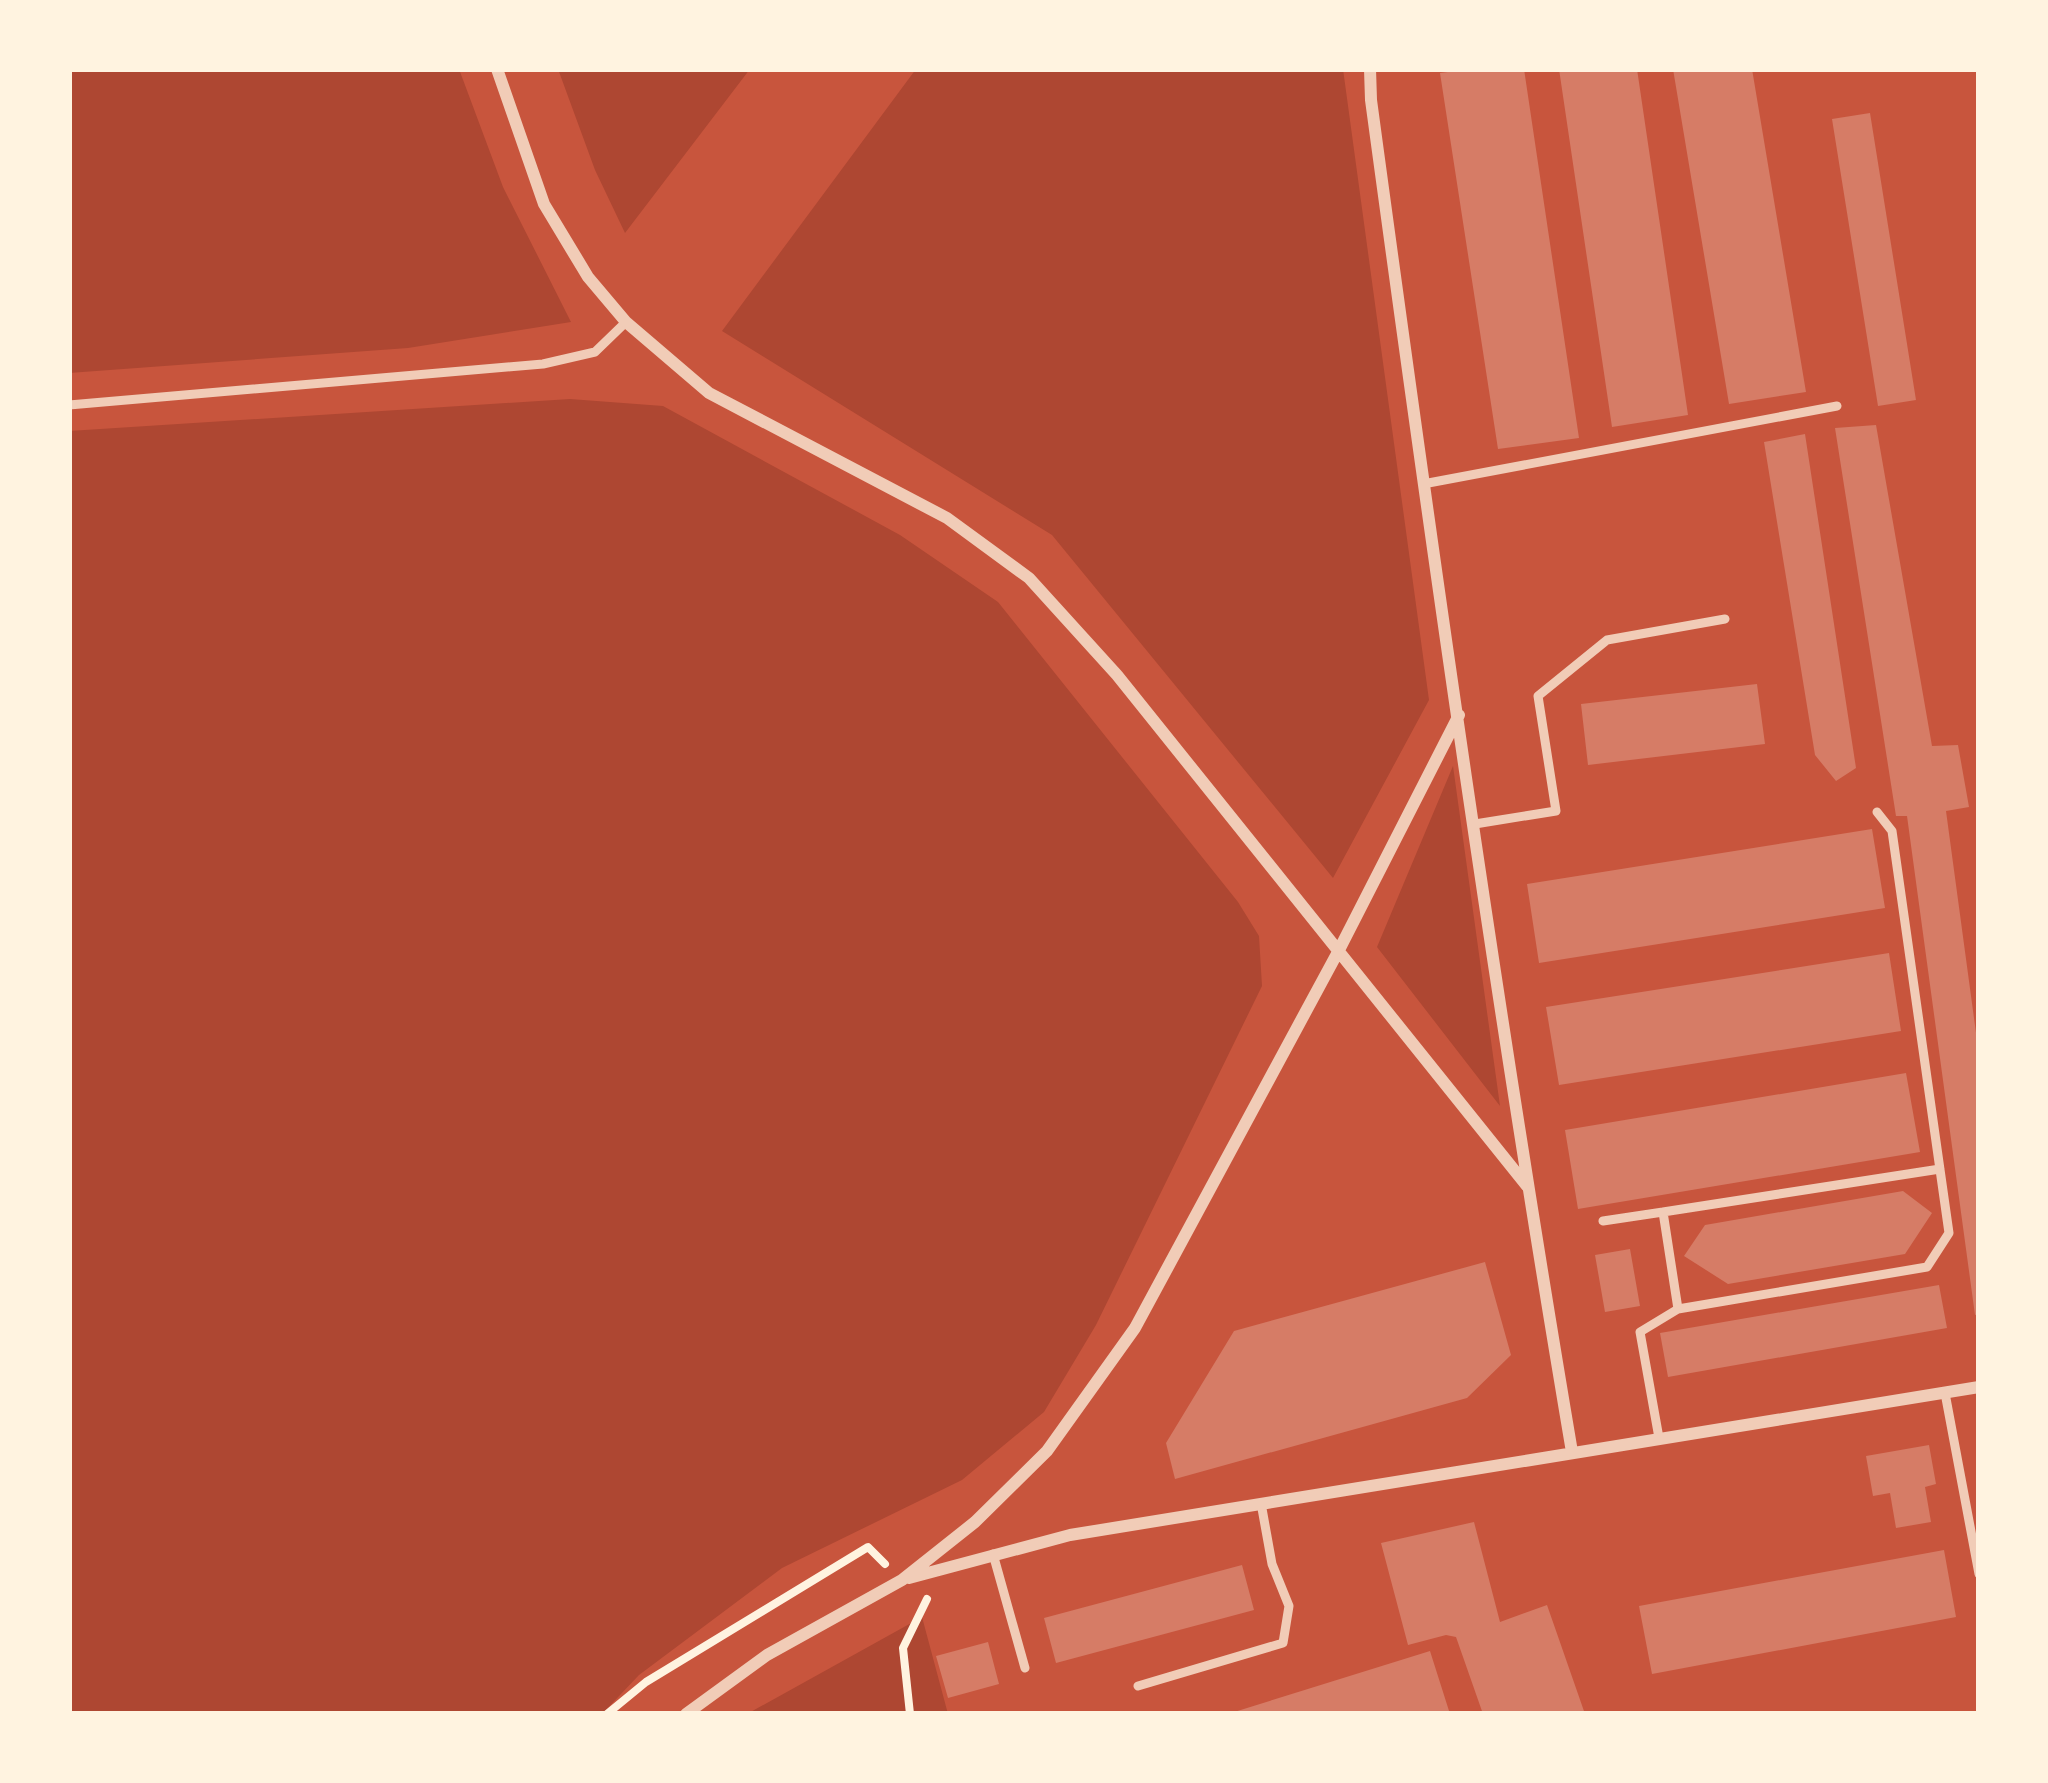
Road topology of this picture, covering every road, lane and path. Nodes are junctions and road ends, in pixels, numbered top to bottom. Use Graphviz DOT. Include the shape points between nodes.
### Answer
graph roads {
  1 [pos="496,69"];
  2 [pos="1370,69"];
  3 [pos="626,322"];
  4 [pos="69,405"];
  5 [pos="1837,406"];
  6 [pos="1423,484"];
  7 [pos="1725,620"];
  8 [pos="1459,715"];
  9 [pos="1877,812"];
  10 [pos="1475,824"];
  11 [pos="1339,950"];
  12 [pos="1940,1169"];
  13 [pos="1527,1186"];
  14 [pos="1663,1212"];
  15 [pos="1603,1221"];
  16 [pos="1678,1309"];
  17 [pos="1979,1387"];
  18 [pos="1945,1393"];
  19 [pos="1659,1438"];
  20 [pos="1572,1452"];
  21 [pos="1261,1502"];
  22 [pos="993,1554"];
  23 [pos="1979,1574"];
  24 [pos="902,1580"];
  25 [pos="928,1598"];
  26 [pos="1025,1668"];
  27 [pos="1138,1686"];
  28 [pos="686,1714"];
  29 [pos="910,1714"];
  1 -- 3 [label="street" via="544,204"];
  2 -- 6 [label="street"];
  3 -- 4 [label="lane" via="595,352 543,364"];
  3 -- 11 [label="street" via="709,393 947,518 1029,578"];
  5 -- 6 [label="lane"];
  6 -- 8 [label="street"];
  7 -- 10 [label="lane" via="1607,640 1538,696 1556,811"];
  8 -- 10 [label="street"];
  8 -- 11 [label="street"];
  9 -- 12 [label="lane" via="1892,831"];
  10 -- 13 [label="street"];
  11 -- 13 [label="street"];
  11 -- 24 [label="street" via="1136,1328 1047,1451"];
  12 -- 14 [label="lane"];
  12 -- 16 [label="lane" via="1949,1233 1927,1268"];
  13 -- 20 [label="street"];
  14 -- 15 [label="lane"];
  14 -- 16 [label="lane"];
  16 -- 19 [label="lane" via="1640,1332"];
  17 -- 18 [label="street"];
  18 -- 19 [label="street"];
  18 -- 23 [label="lane"];
  19 -- 20 [label="street"];
  20 -- 21 [label="street"];
  21 -- 22 [label="street"];
  21 -- 27 [label="lane" via="1271,1564 1289,1606 1283,1643"];
  22 -- 24 [label="street"];
  22 -- 26 [label="lane"];
  24 -- 28 [label="street" via="767,1655"];
  25 -- 29 [label="path" via="903,1648"];
}
